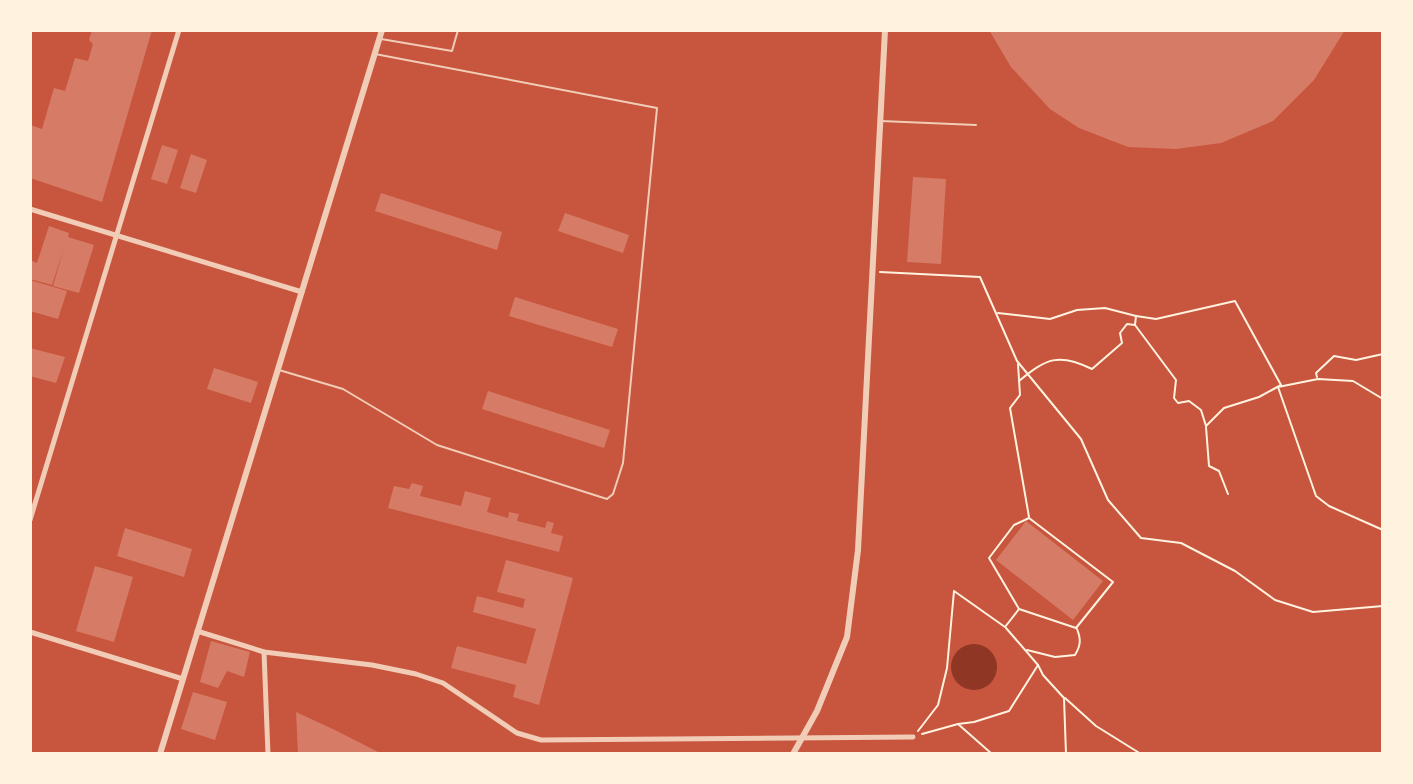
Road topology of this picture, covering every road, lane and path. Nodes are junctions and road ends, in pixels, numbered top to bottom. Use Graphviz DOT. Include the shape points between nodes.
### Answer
graph roads {
  1 [pos="179,30"];
  2 [pos="382,30"];
  3 [pos="458,30"];
  4 [pos="885,30"];
  5 [pos="379,39"];
  6 [pos="374,54"];
  7 [pos="879,121"];
  8 [pos="976,125"];
  9 [pos="30,209"];
  10 [pos="116,237"];
  11 [pos="871,272"];
  12 [pos="302,292"];
  13 [pos="998,313"];
  14 [pos="1136,316"];
  15 [pos="1135,325"];
  16 [pos="1383,354"];
  17 [pos="1017,361"];
  18 [pos="277,370"];
  19 [pos="1318,379"];
  20 [pos="1019,381"];
  21 [pos="1278,387"];
  22 [pos="1383,399"];
  23 [pos="1206,426"];
  24 [pos="1228,494"];
  25 [pos="1029,518"];
  26 [pos="30,520"];
  27 [pos="1383,530"];
  28 [pos="1383,606"];
  29 [pos="1019,609"];
  30 [pos="1005,627"];
  31 [pos="1076,628"];
  32 [pos="197,631"];
  33 [pos="30,632"];
  34 [pos="1019,643"];
  35 [pos="264,652"];
  36 [pos="1038,665"];
  37 [pos="183,679"];
  38 [pos="1064,698"];
  39 [pos="958,724"];
  40 [pos="913,737"];
  41 [pos="160,754"];
  42 [pos="268,754"];
  43 [pos="793,754"];
  44 [pos="992,754"];
  45 [pos="1066,754"];
  46 [pos="1141,754"];
  1 -- 10 [label="street"];
  2 -- 5 [label="street"];
  3 -- 5 [label="lane" via="452,51"];
  4 -- 7 [label="street"];
  5 -- 6 [label="street"];
  6 -- 12 [label="street"];
  6 -- 18 [label="lane" via="657,108 623,463 613,494 607,499 437,445 343,389"];
  7 -- 8 [label="lane"];
  7 -- 11 [label="street"];
  9 -- 10 [label="street"];
  10 -- 12 [label="street"];
  10 -- 26 [label="street"];
  11 -- 13 [label="path" via="980,277"];
  11 -- 43 [label="street" via="858,550 847,637"];
  12 -- 18 [label="street"];
  13 -- 14 [label="path" via="1050,319 1105,308"];
  13 -- 17 [label="path"];
  14 -- 15 [label="path"];
  14 -- 21 [label="path" via="1156,319 1235,301"];
  15 -- 20 [label="path" via="1127,324 1120,333 1122,343 1092,369 1058,359 1043,362"];
  15 -- 23 [label="path" via="1176,380 1174,398 1201,410"];
  16 -- 19 [label="path" via="1356,360 1334,356 1316,373"];
  17 -- 20 [label="path"];
  17 -- 28 [label="path" via="1081,439 1108,500 1141,538 1181,543 1235,571 1275,600 1313,612"];
  18 -- 32 [label="street"];
  19 -- 21 [label="path"];
  19 -- 22 [label="path" via="1353,381"];
  20 -- 25 [label="path" via="1020,395 1010,408"];
  21 -- 23 [label="path" via="1224,408"];
  21 -- 27 [label="path" via="1316,496"];
  23 -- 24 [label="path" via="1207,460 1219,471"];
  25 -- 29 [label="path" via="1014,525 989,558"];
  25 -- 31 [label="path" via="1113,582"];
  29 -- 30 [label="path"];
  29 -- 31 [label="path"];
  30 -- 34 [label="path"];
  30 -- 40 [label="path" via="954,591 938,705"];
  31 -- 34 [label="path" via="1080,647 1066,658 1029,652"];
  32 -- 35 [label="street"];
  32 -- 37 [label="street"];
  33 -- 37 [label="street"];
  34 -- 36 [label="path"];
  35 -- 40 [label="street" via="416,674 443,683 517,733 541,740"];
  35 -- 42 [label="street"];
  36 -- 38 [label="path"];
  36 -- 39 [label="path" via="1009,711"];
  37 -- 41 [label="street"];
  38 -- 45 [label="path"];
  38 -- 46 [label="path"];
  39 -- 40 [label="path"];
  39 -- 44 [label="path"];
}
